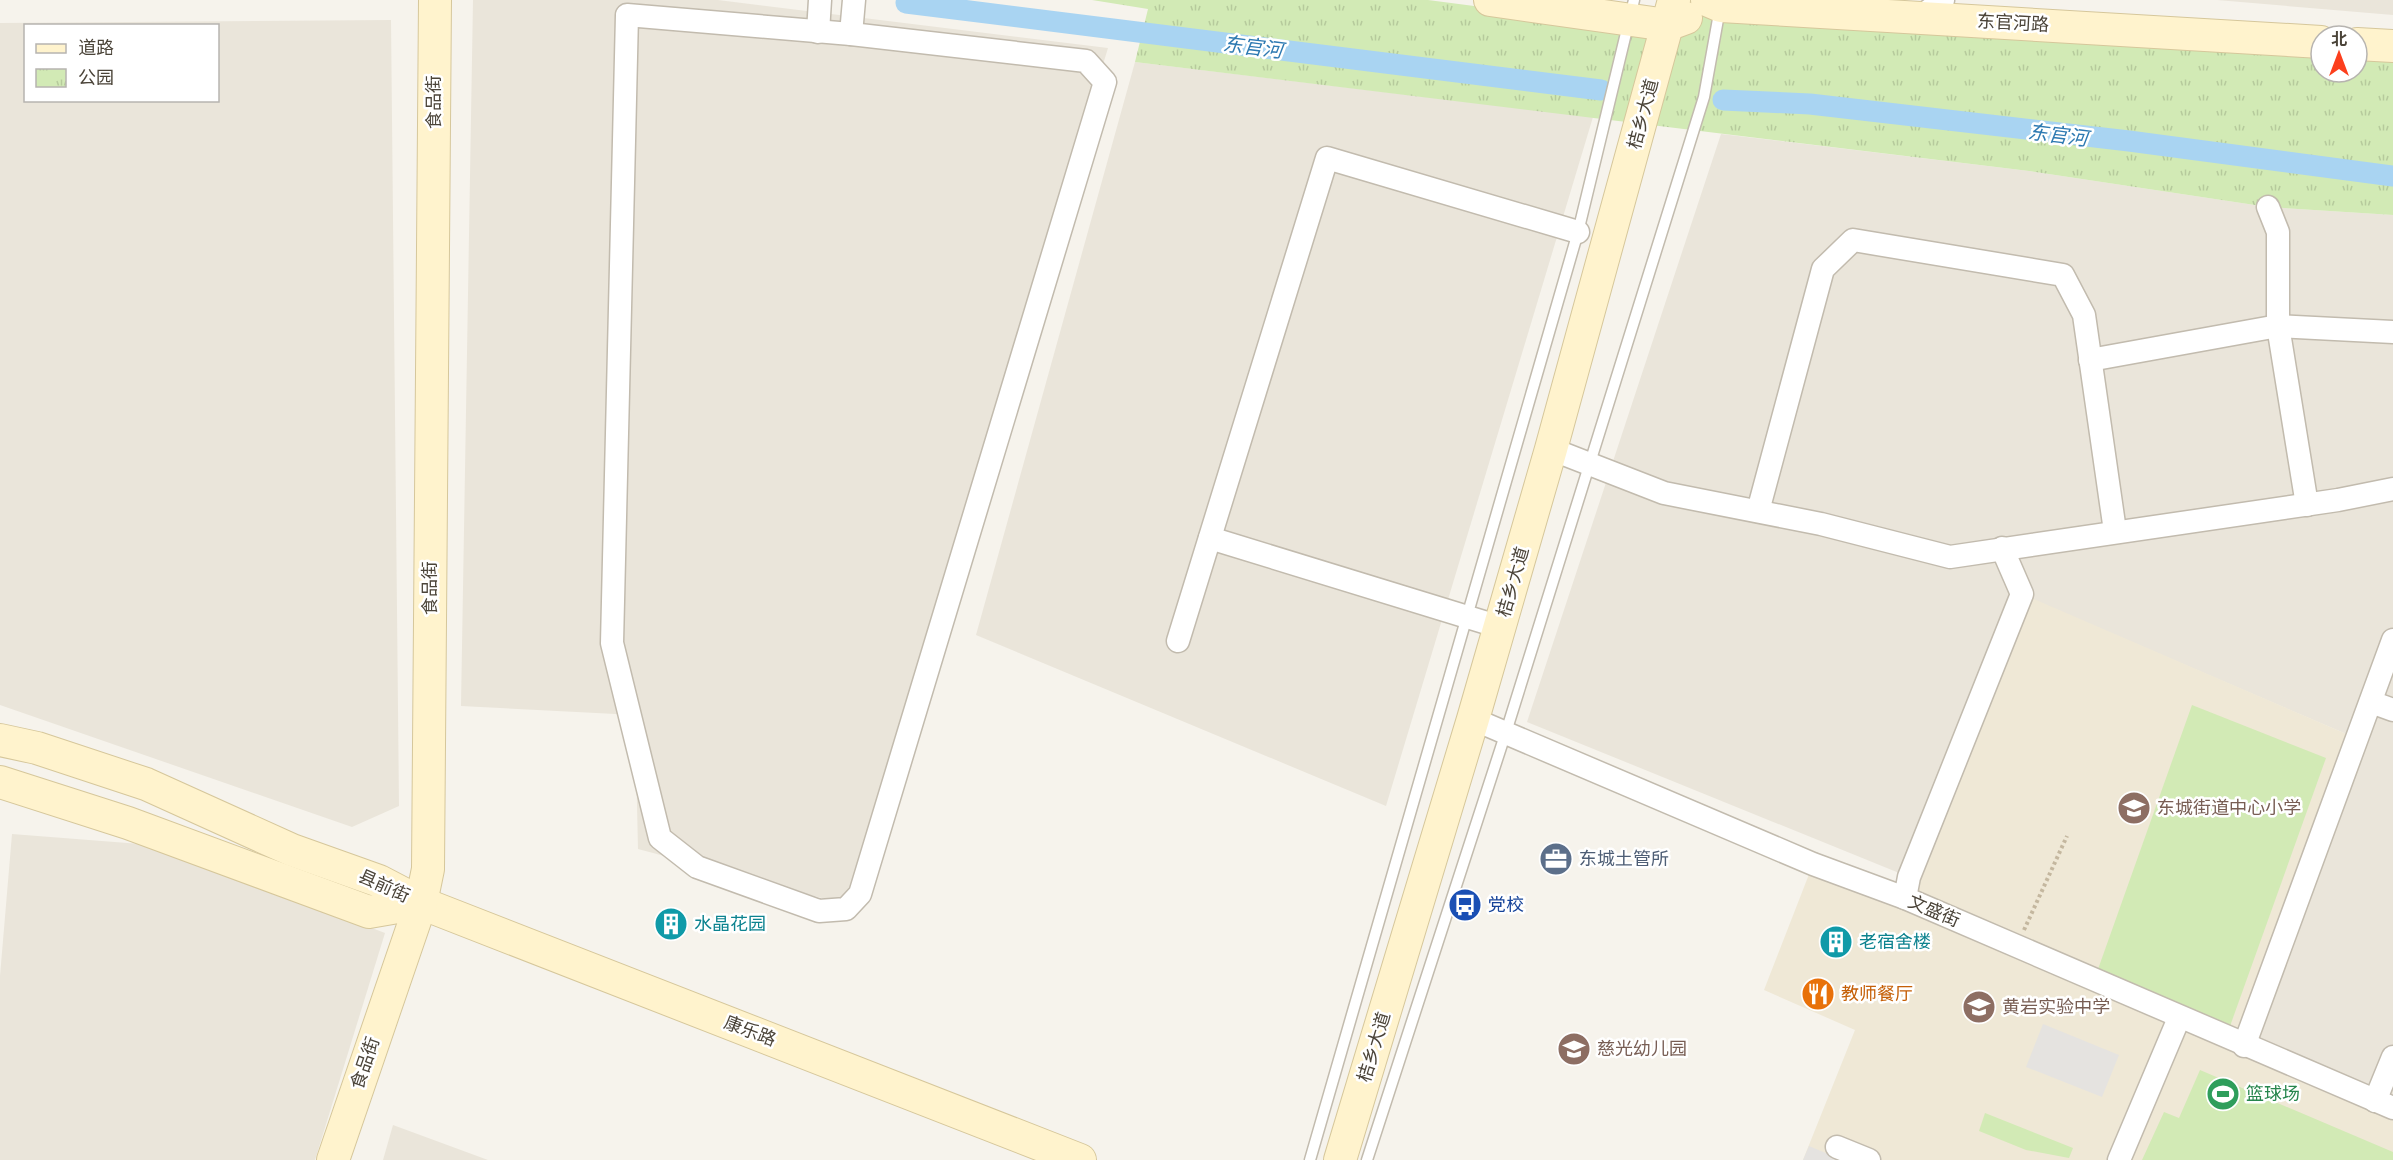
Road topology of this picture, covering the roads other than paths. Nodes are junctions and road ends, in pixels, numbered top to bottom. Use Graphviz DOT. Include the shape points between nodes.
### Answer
graph roads {
  1 [pos="435,0"];
  2 [pos="820,0"];
  3 [pos="854,0"];
  4 [pos="1490,0"];
  5 [pos="1716,2"];
  6 [pos="1931,9"];
  7 [pos="1631,10"];
  8 [pos="1670,13"];
  9 [pos="818,32"];
  10 [pos="851,34"];
  11 [pos="2309,41"];
  12 [pos="2369,45"];
  13 [pos="2393,46"];
  14 [pos="2268,207"];
  15 [pos="1578,232"];
  16 [pos="2278,326"];
  17 [pos="2393,332"];
  18 [pos="2090,360"];
  19 [pos="1551,449"];
  20 [pos="1590,464"];
  21 [pos="2393,489"];
  22 [pos="2307,505"];
  23 [pos="1758,512"];
  24 [pos="2115,531"];
  25 [pos="1210,538"];
  26 [pos="2002,548"];
  27 [pos="1467,618"];
  28 [pos="1500,627"];
  29 [pos="2393,640"];
  30 [pos="1178,641"];
  31 [pos="2371,702"];
  32 [pos="2393,710"];
  33 [pos="1473,719"];
  34 [pos="1506,732"];
  35 [pos="0,740"];
  36 [pos="0,782"];
  37 [pos="1905,898"];
  38 [pos="421,903"];
  39 [pos="2179,1018"];
  40 [pos="2244,1046"];
  41 [pos="2393,1057"];
  42 [pos="2384,1104"];
  43 [pos="1837,1147"];
  44 [pos="333,1160"];
  45 [pos="1080,1160"];
  46 [pos="1310,1160"];
  47 [pos="1340,1160"];
  48 [pos="1367,1160"];
  49 [pos="1869,1160"];
  50 [pos="2119,1160"];
  1 -- 38 [label="street, 食品街" via="428,869"];
  2 -- 9 [label="street"];
  3 -- 10 [label="street"];
  4 -- 7 [label="street"];
  5 -- 6 [label="street, 东官河路"];
  5 -- 8 [label="street"];
  5 -- 20 [label="lane" via="1704,97"];
  6 -- 11 [label="street, 东官河路"];
  7 -- 8 [label="street"];
  7 -- 15 [label="lane"];
  8 -- 19 [label="street, 桔乡大道"];
  9 -- 10 [label="street"];
  9 -- 10 [label="street" via="627,15 612,643 660,838 697,867 819,911 846,909 860,894 1105,82 1086,61"];
  12 -- 13 [label="street"];
  14 -- 16 [label="street" via="2278,232"];
  15 -- 25 [label="street" via="1328,158"];
  15 -- 27 [label="lane"];
  16 -- 17 [label="street"];
  16 -- 18 [label="street"];
  16 -- 22 [label="street"];
  18 -- 23 [label="street" via="2084,315 2063,275 1853,240 1823,269"];
  18 -- 24 [label="street"];
  19 -- 20 [label="street"];
  19 -- 28 [label="street, 桔乡大道"];
  20 -- 23 [label="street" via="1664,492"];
  20 -- 34 [label="lane"];
  21 -- 22 [label="street"];
  22 -- 24 [label="street"];
  23 -- 26 [label="street" via="1950,557"];
  24 -- 26 [label="street"];
  25 -- 27 [label="street"];
  25 -- 30 [label="street"];
  26 -- 37 [label="street" via="2022,594 1909,877"];
  27 -- 28 [label="street"];
  27 -- 46 [label="lane"];
  28 -- 33 [label="street, 桔乡大道"];
  29 -- 31 [label="street"];
  31 -- 32 [label="street"];
  31 -- 40 [label="street"];
  33 -- 34 [label="street, 文盛街"];
  33 -- 47 [label="street, 桔乡大道"];
  34 -- 37 [label="street, 文盛街" via="1813,864"];
  34 -- 48 [label="lane"];
  35 -- 38 [label="street, 县前街" via="37,748 146,784 292,850 379,881"];
  36 -- 38 [label="street, 县前街" via="128,823 369,912"];
  37 -- 39 [label="street, 文盛街"];
  38 -- 44 [label="street, 食品街"];
  38 -- 45 [label="street, 康乐路"];
  39 -- 40 [label="street, 文盛街"];
  39 -- 50 [label="street"];
  40 -- 42 [label="street, 文盛街"];
  41 -- 42 [label="street"];
  43 -- 49 [label="street"];
}
